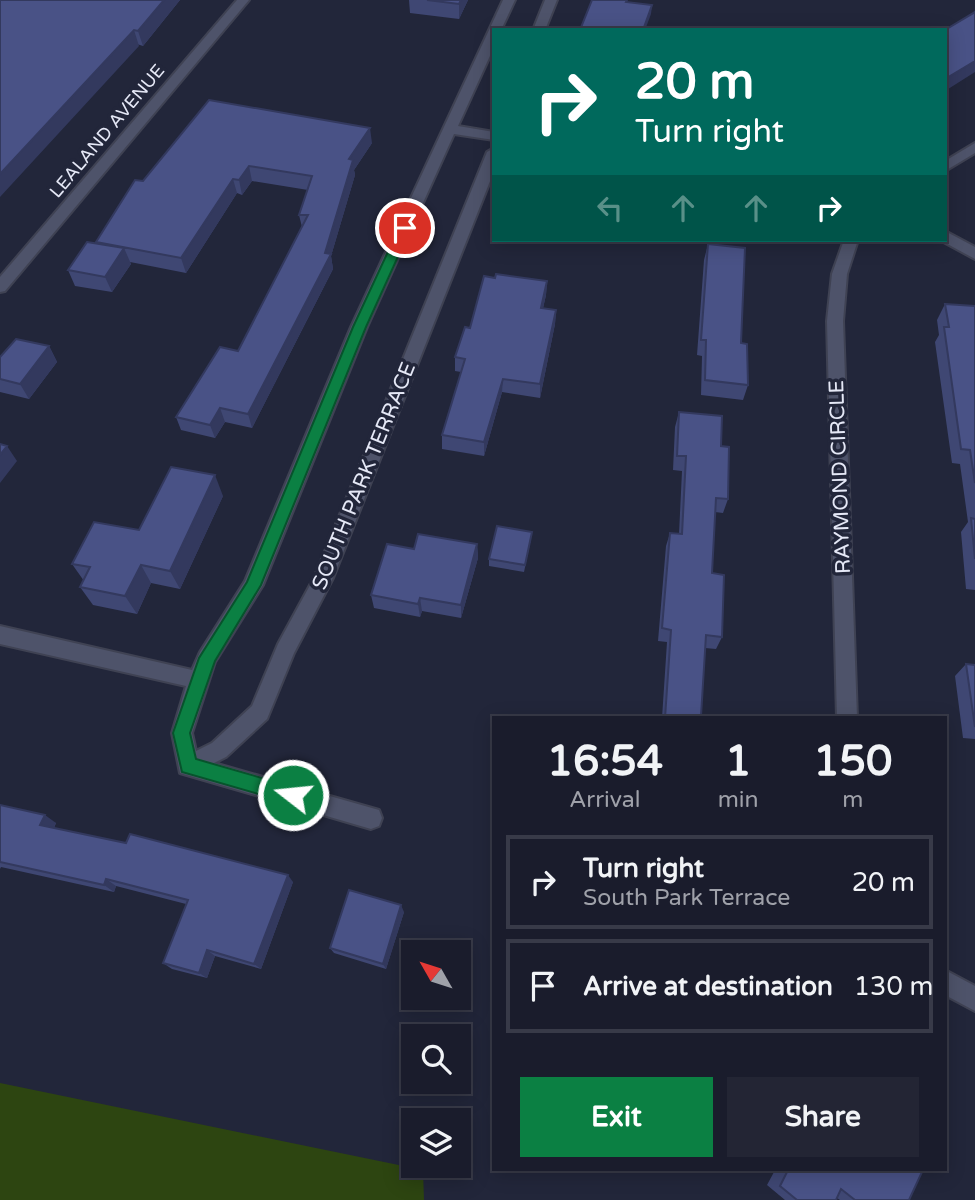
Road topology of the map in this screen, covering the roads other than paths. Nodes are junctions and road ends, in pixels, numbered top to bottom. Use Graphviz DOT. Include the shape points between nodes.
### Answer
graph roads {
  1 [pos="243,0"];
  2 [pos="509,0"];
  3 [pos="551,0"];
  4 [pos="495,28"];
  5 [pos="540,28"];
  6 [pos="492,36"];
  7 [pos="451,129"];
  8 [pos="492,136"];
  9 [pos="975,147"];
  10 [pos="492,157"];
  11 [pos="947,166"];
  12 [pos="947,237"];
  13 [pos="850,242"];
  14 [pos="975,254"];
  15 [pos="0,287"];
  16 [pos="0,635"];
  17 [pos="198,680"];
  18 [pos="847,716"];
  19 [pos="188,766"];
  20 [pos="371,818"];
  21 [pos="947,983"];
  22 [pos="975,999"];
  1 -- 15 [label="street, LEALAND AVENUE"];
  2 -- 4 [label="street"];
  3 -- 5 [label="street"];
  6 -- 7 [label="street"];
  7 -- 8 [label="street"];
  7 -- 17 [label="street" via="359,327 253,585"];
  9 -- 11 [label="street"];
  10 -- 19 [label="street, SOUTH PARK TERRACE" via="324,578 285,650 260,712 219,750"];
  12 -- 14 [label="street"];
  13 -- 18 [label="street, RAYMOND CIRCLE" via="839,263 835,310"];
  16 -- 17 [label="street"];
  17 -- 19 [label="street" via="182,733"];
  19 -- 20 [label="street"];
  21 -- 22 [label="street"];
}
